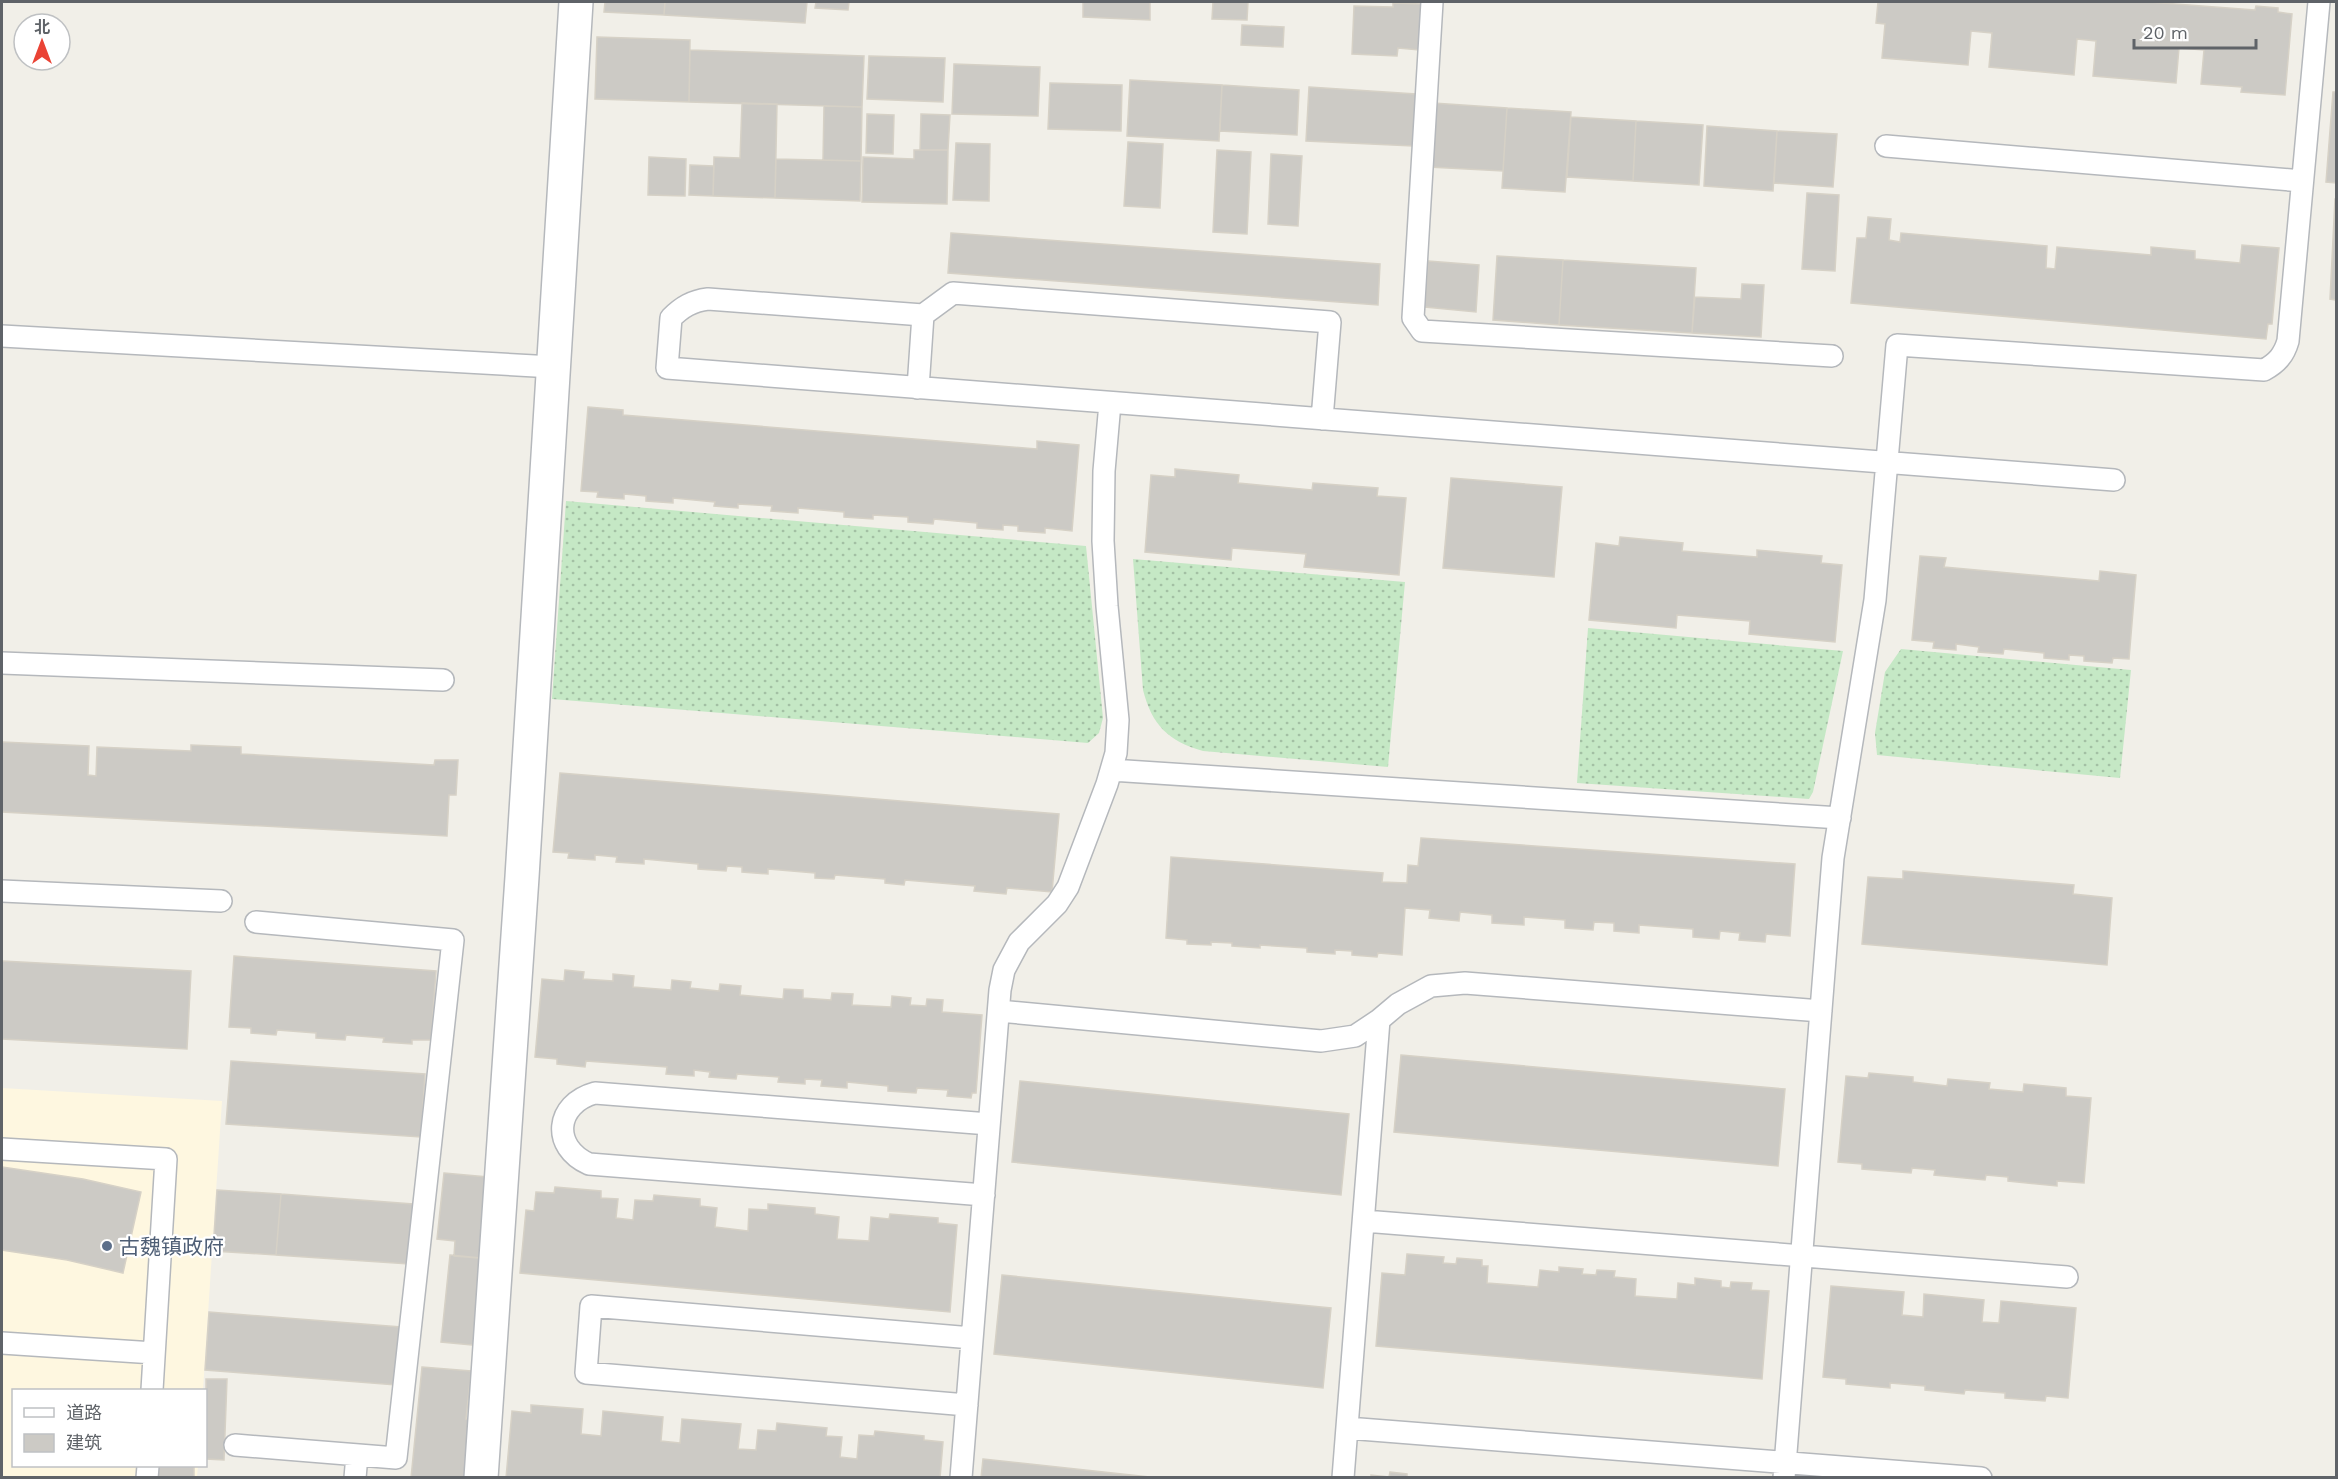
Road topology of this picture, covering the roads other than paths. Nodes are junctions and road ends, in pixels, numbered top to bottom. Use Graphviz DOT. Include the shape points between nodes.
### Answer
graph roads {
  1 [pos="576,2"];
  2 [pos="1432,2"];
  3 [pos="2319,2"];
  4 [pos="1886,146"];
  5 [pos="2302,181"];
  6 [pos="923,315"];
  7 [pos="2,336"];
  8 [pos="1832,356"];
  9 [pos="553,367"];
  10 [pos="918,388"];
  11 [pos="1110,403"];
  12 [pos="1322,419"];
  13 [pos="1887,462"];
  14 [pos="2114,480"];
  15 [pos="2,663"];
  16 [pos="443,680"];
  17 [pos="1111,770"];
  18 [pos="1840,818"];
  19 [pos="2,891"];
  20 [pos="221,901"];
  21 [pos="256,922"];
  22 [pos="999,1011"];
  23 [pos="1821,1011"];
  24 [pos="1379,1020"];
  25 [pos="989,1124"];
  26 [pos="2,1149"];
  27 [pos="984,1195"];
  28 [pos="1364,1221"];
  29 [pos="1801,1256"];
  30 [pos="2067,1277"];
  31 [pos="972,1338"];
  32 [pos="2,1343"];
  33 [pos="154,1353"];
  34 [pos="152,1389"];
  35 [pos="967,1404"];
  36 [pos="1347,1428"];
  37 [pos="235,1445"];
  38 [pos="357,1455"];
  39 [pos="1785,1470"];
  40 [pos="355,1478"];
  41 [pos="482,1478"];
  42 [pos="961,1478"];
  43 [pos="1343,1478"];
  44 [pos="1981,1478"];
  1 -- 9 [label="street"];
  2 -- 8 [label="lane" via="1413,318 1422,331"];
  3 -- 5 [label="lane"];
  4 -- 5 [label="lane"];
  5 -- 13 [label="lane" via="2288,341 2274,364 2264,370 1897,345"];
  6 -- 10 [label="lane"];
  6 -- 10 [label="lane" via="708,299 685,305 671,318 668,348 667,368"];
  6 -- 12 [label="lane" via="953,292 1330,322"];
  7 -- 9 [label="lane"];
  9 -- 41 [label="street"];
  10 -- 11 [label="lane"];
  11 -- 12 [label="lane"];
  11 -- 17 [label="lane" via="1103,541 1118,720"];
  12 -- 13 [label="lane"];
  13 -- 14 [label="lane"];
  13 -- 18 [label="lane" via="1875,600"];
  15 -- 16 [label="lane"];
  17 -- 18 [label="lane"];
  17 -- 22 [label="lane" via="1068,887 1057,904 1019,942 1004,970"];
  18 -- 23 [label="lane" via="1833,858"];
  19 -- 20 [label="lane"];
  21 -- 38 [label="lane" via="453,940 396,1458"];
  22 -- 24 [label="lane" via="1321,1041 1355,1036"];
  22 -- 25 [label="lane"];
  23 -- 24 [label="lane" via="1466,983 1431,986"];
  23 -- 29 [label="lane"];
  24 -- 28 [label="lane"];
  25 -- 27 [label="lane"];
  25 -- 27 [label="lane" via="595,1093 572,1105 562,1128 570,1151 589,1164"];
  26 -- 33 [label="lane" via="166,1159"];
  27 -- 31 [label="lane"];
  28 -- 29 [label="lane"];
  28 -- 36 [label="lane"];
  29 -- 30 [label="lane"];
  29 -- 39 [label="lane"];
  31 -- 35 [label="lane"];
  31 -- 35 [label="lane" via="591,1306 589,1329 586,1373"];
  32 -- 33 [label="lane"];
  33 -- 34 [label="lane"];
  35 -- 42 [label="lane"];
  36 -- 39 [label="lane"];
  36 -- 43 [label="lane"];
  37 -- 38 [label="lane"];
  38 -- 40 [label="lane"];
  39 -- 44 [label="lane"];
}
